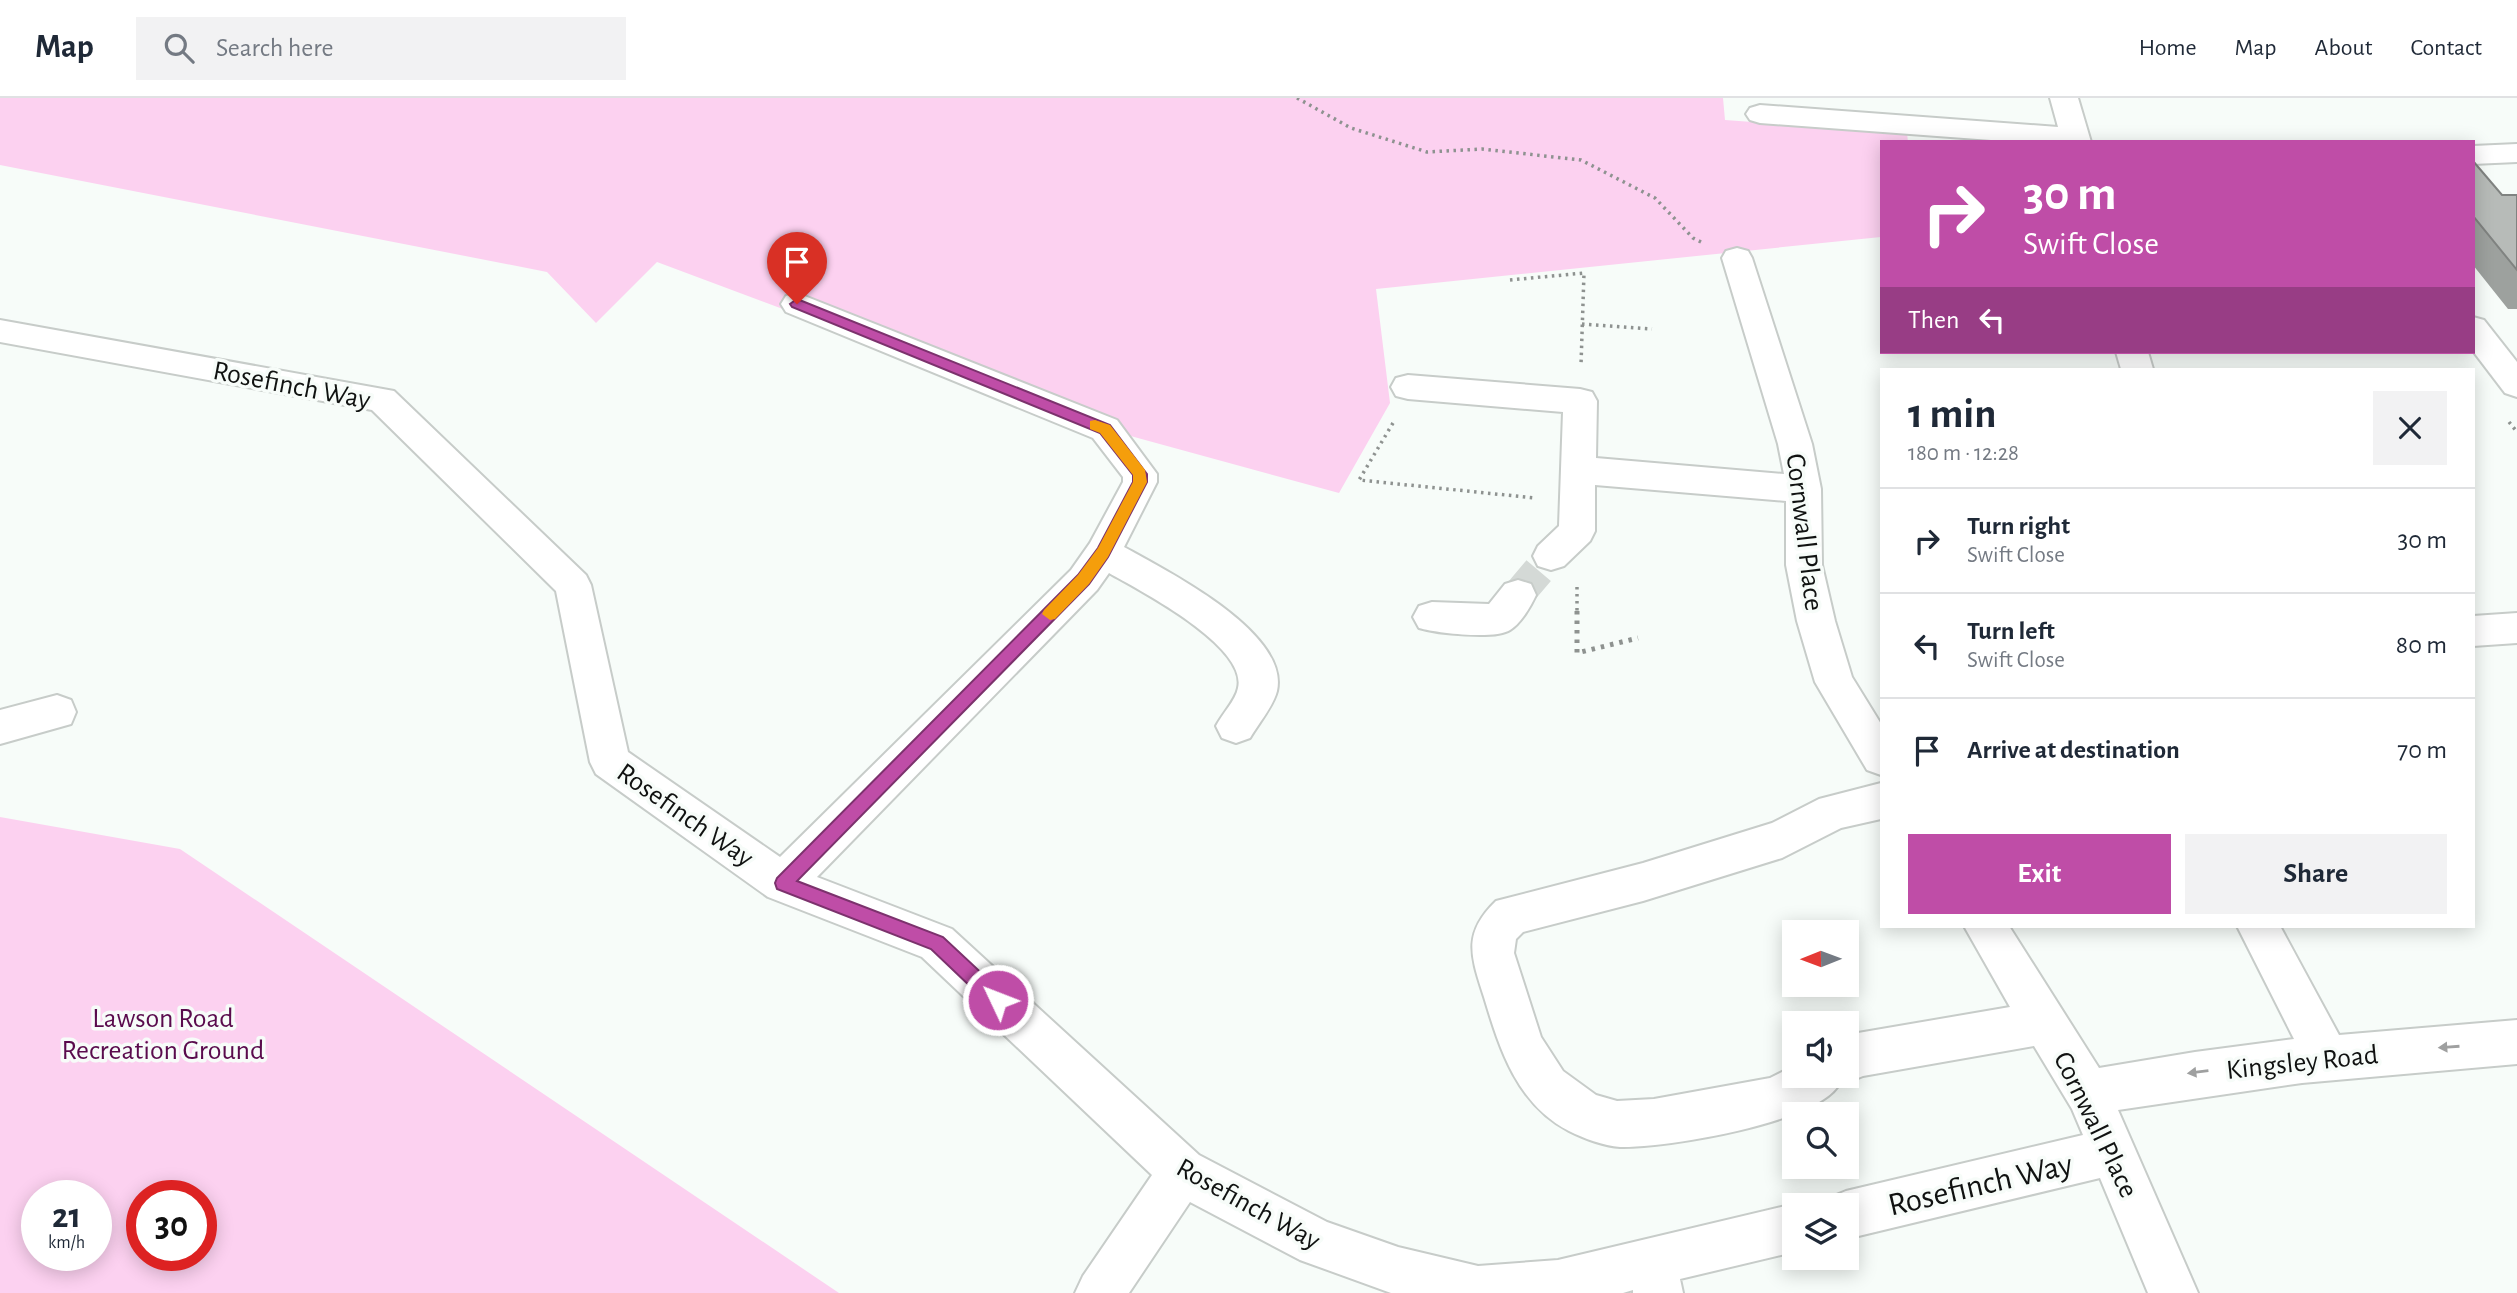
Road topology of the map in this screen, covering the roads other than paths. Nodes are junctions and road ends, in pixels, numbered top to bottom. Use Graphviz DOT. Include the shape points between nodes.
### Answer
graph roads {
  1 [pos="1951,98"];
  2 [pos="2064,98"];
  3 [pos="1895,111"];
  4 [pos="1760,114"];
  5 [pos="1958,129"];
  6 [pos="2077,139"];
  7 [pos="2517,153"];
  8 [pos="2475,155"];
  9 [pos="1737,258"];
  10 [pos="797,304"];
  11 [pos="2475,331"];
  12 [pos="2,334"];
  13 [pos="2517,385"];
  14 [pos="1408,387"];
  15 [pos="1804,489"];
  16 [pos="1578,501"];
  17 [pos="1103,553"];
  18 [pos="1551,556"];
  19 [pos="1518,595"];
  20 [pos="1432,617"];
  21 [pos="2517,628"];
  22 [pos="2475,631"];
  23 [pos="57,712"];
  24 [pos="0,726"];
  25 [pos="1236,726"];
  26 [pos="1880,756"];
  27 [pos="1880,802"];
  28 [pos="783,883"];
  29 [pos="1986,928"];
  30 [pos="2259,928"];
  31 [pos="2045,1023"];
  32 [pos="2517,1042"];
  33 [pos="1859,1055"];
  34 [pos="2326,1056"];
  35 [pos="1800,1088"];
  36 [pos="2088,1093"];
  37 [pos="2114,1152"];
  38 [pos="1182,1172"];
  39 [pos="1859,1212"];
  40 [pos="1782,1232"];
  41 [pos="1655,1277"];
  42 [pos="1100,1293"];
  43 [pos="2173,1293"];
  1 -- 5 [label="street"];
  2 -- 6 [label="street"];
  3 -- 4 [label="street"];
  3 -- 5 [label="street"];
  5 -- 6 [label="street"];
  7 -- 8 [label="street"];
  9 -- 15 [label="street, Cornwall Place" via="1796,444"];
  10 -- 17 [label="street" via="1105,429 1140,474 1140,482"];
  11 -- 13 [label="street"];
  12 -- 28 [label="street, Rosefinch Way" via="382,400 573,585 610,762"];
  14 -- 16 [label="street" via="1580,401"];
  15 -- 16 [label="street"];
  15 -- 26 [label="street, Cornwall Place" via="1804,565 1816,621 1834,682"];
  16 -- 18 [label="street"];
  17 -- 25 [label="street" via="1179,594 1253,661 1258,690"];
  17 -- 28 [label="street" via="1084,580"];
  19 -- 20 [label="street" via="1498,619"];
  21 -- 22 [label="street"];
  23 -- 24 [label="street"];
  27 -- 35 [label="street" via="1833,812 1783,839 1669,874 1511,915 1496,930 1492,953 1522,1048 1547,1087 1584,1114 1617,1124 1654,1122 1770,1101"];
  28 -- 38 [label="street, Rosefinch Way" via="937,943"];
  29 -- 31 [label="street, Cornwall Place"];
  30 -- 34 [label="street"];
  31 -- 33 [label="street"];
  31 -- 36 [label="street, Cornwall Place"];
  32 -- 34 [label="street, Kingsley Road, one-way"];
  34 -- 36 [label="street, Kingsley Road, one-way" via="2174,1075"];
  36 -- 37 [label="street, Cornwall Place"];
  37 -- 39 [label="street, Rosefinch Way"];
  37 -- 43 [label="street, Cornwall Place"];
  38 -- 41 [label="street, Rosefinch Way" via="1317,1243 1398,1272 1478,1291"];
  38 -- 42 [label="street"];
  40 -- 41 [label="street, Rosefinch Way"];
}
